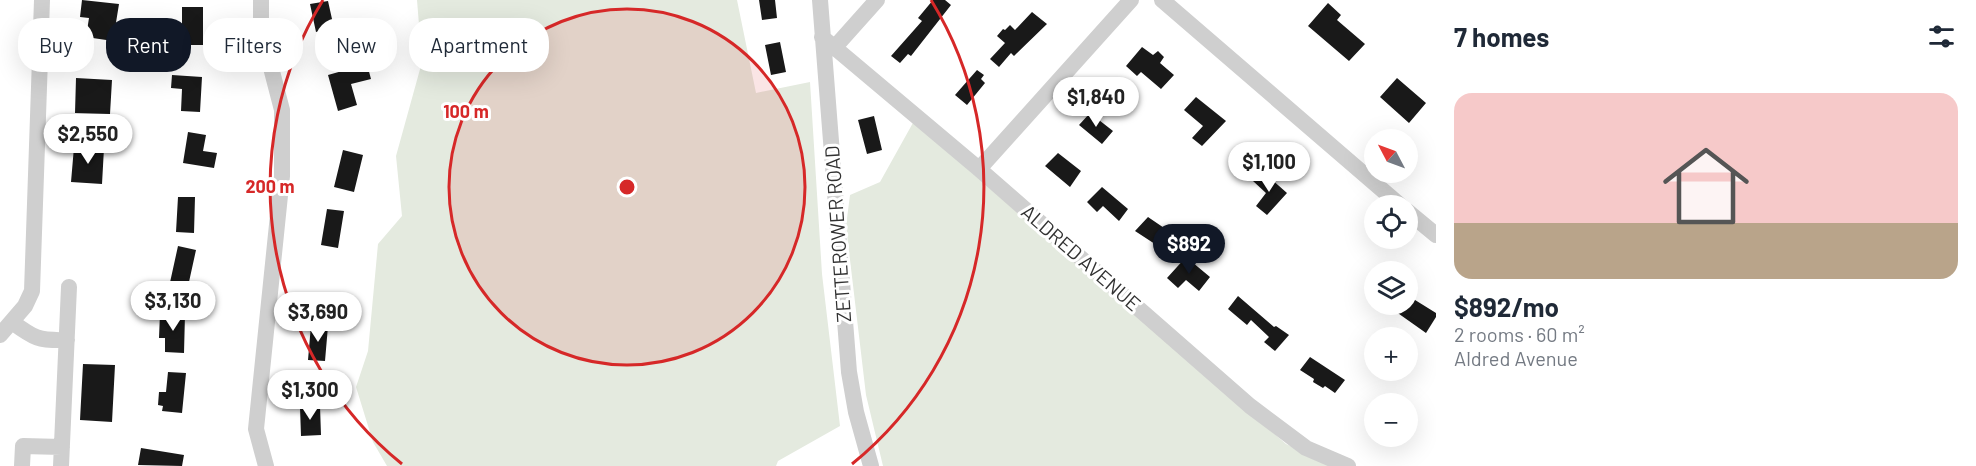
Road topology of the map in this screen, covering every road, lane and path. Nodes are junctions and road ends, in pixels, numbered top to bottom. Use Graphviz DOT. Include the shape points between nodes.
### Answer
graph roads {
  1 [pos="42,0"];
  2 [pos="261,0"];
  3 [pos="820,0"];
  4 [pos="877,0"];
  5 [pos="1131,0"];
  6 [pos="1162,0"];
  7 [pos="829,42"];
  8 [pos="979,169"];
  9 [pos="1388,195"];
  10 [pos="1418,220"];
  11 [pos="1436,235"];
  12 [pos="69,287"];
  13 [pos="12,322"];
  14 [pos="0,335"];
  15 [pos="67,340"];
  16 [pos="62,447"];
  17 [pos="22,466"];
  18 [pos="61,466"];
  19 [pos="266,466"];
  20 [pos="871,466"];
  21 [pos="1348,466"];
  1 -- 13 [label="street" via="32,291"];
  2 -- 19 [label="street" via="261,29 282,110 282,176 256,429"];
  3 -- 7 [label="street, ZETTEROWER ROAD"];
  4 -- 7 [label="street"];
  5 -- 8 [label="street"];
  6 -- 9 [label="street"];
  7 -- 8 [label="street, ALDRED AVENUE"];
  7 -- 20 [label="street, ZETTEROWER ROAD" via="848,361 856,412"];
  8 -- 21 [label="street, ALDRED AVENUE" via="1250,406 1306,448"];
  10 -- 11 [label="street"];
  12 -- 15 [label="street"];
  13 -- 14 [label="street"];
  13 -- 15 [label="street" via="44,341"];
  15 -- 16 [label="street"];
  16 -- 17 [label="street" via="23,447"];
  16 -- 18 [label="street"];
}
